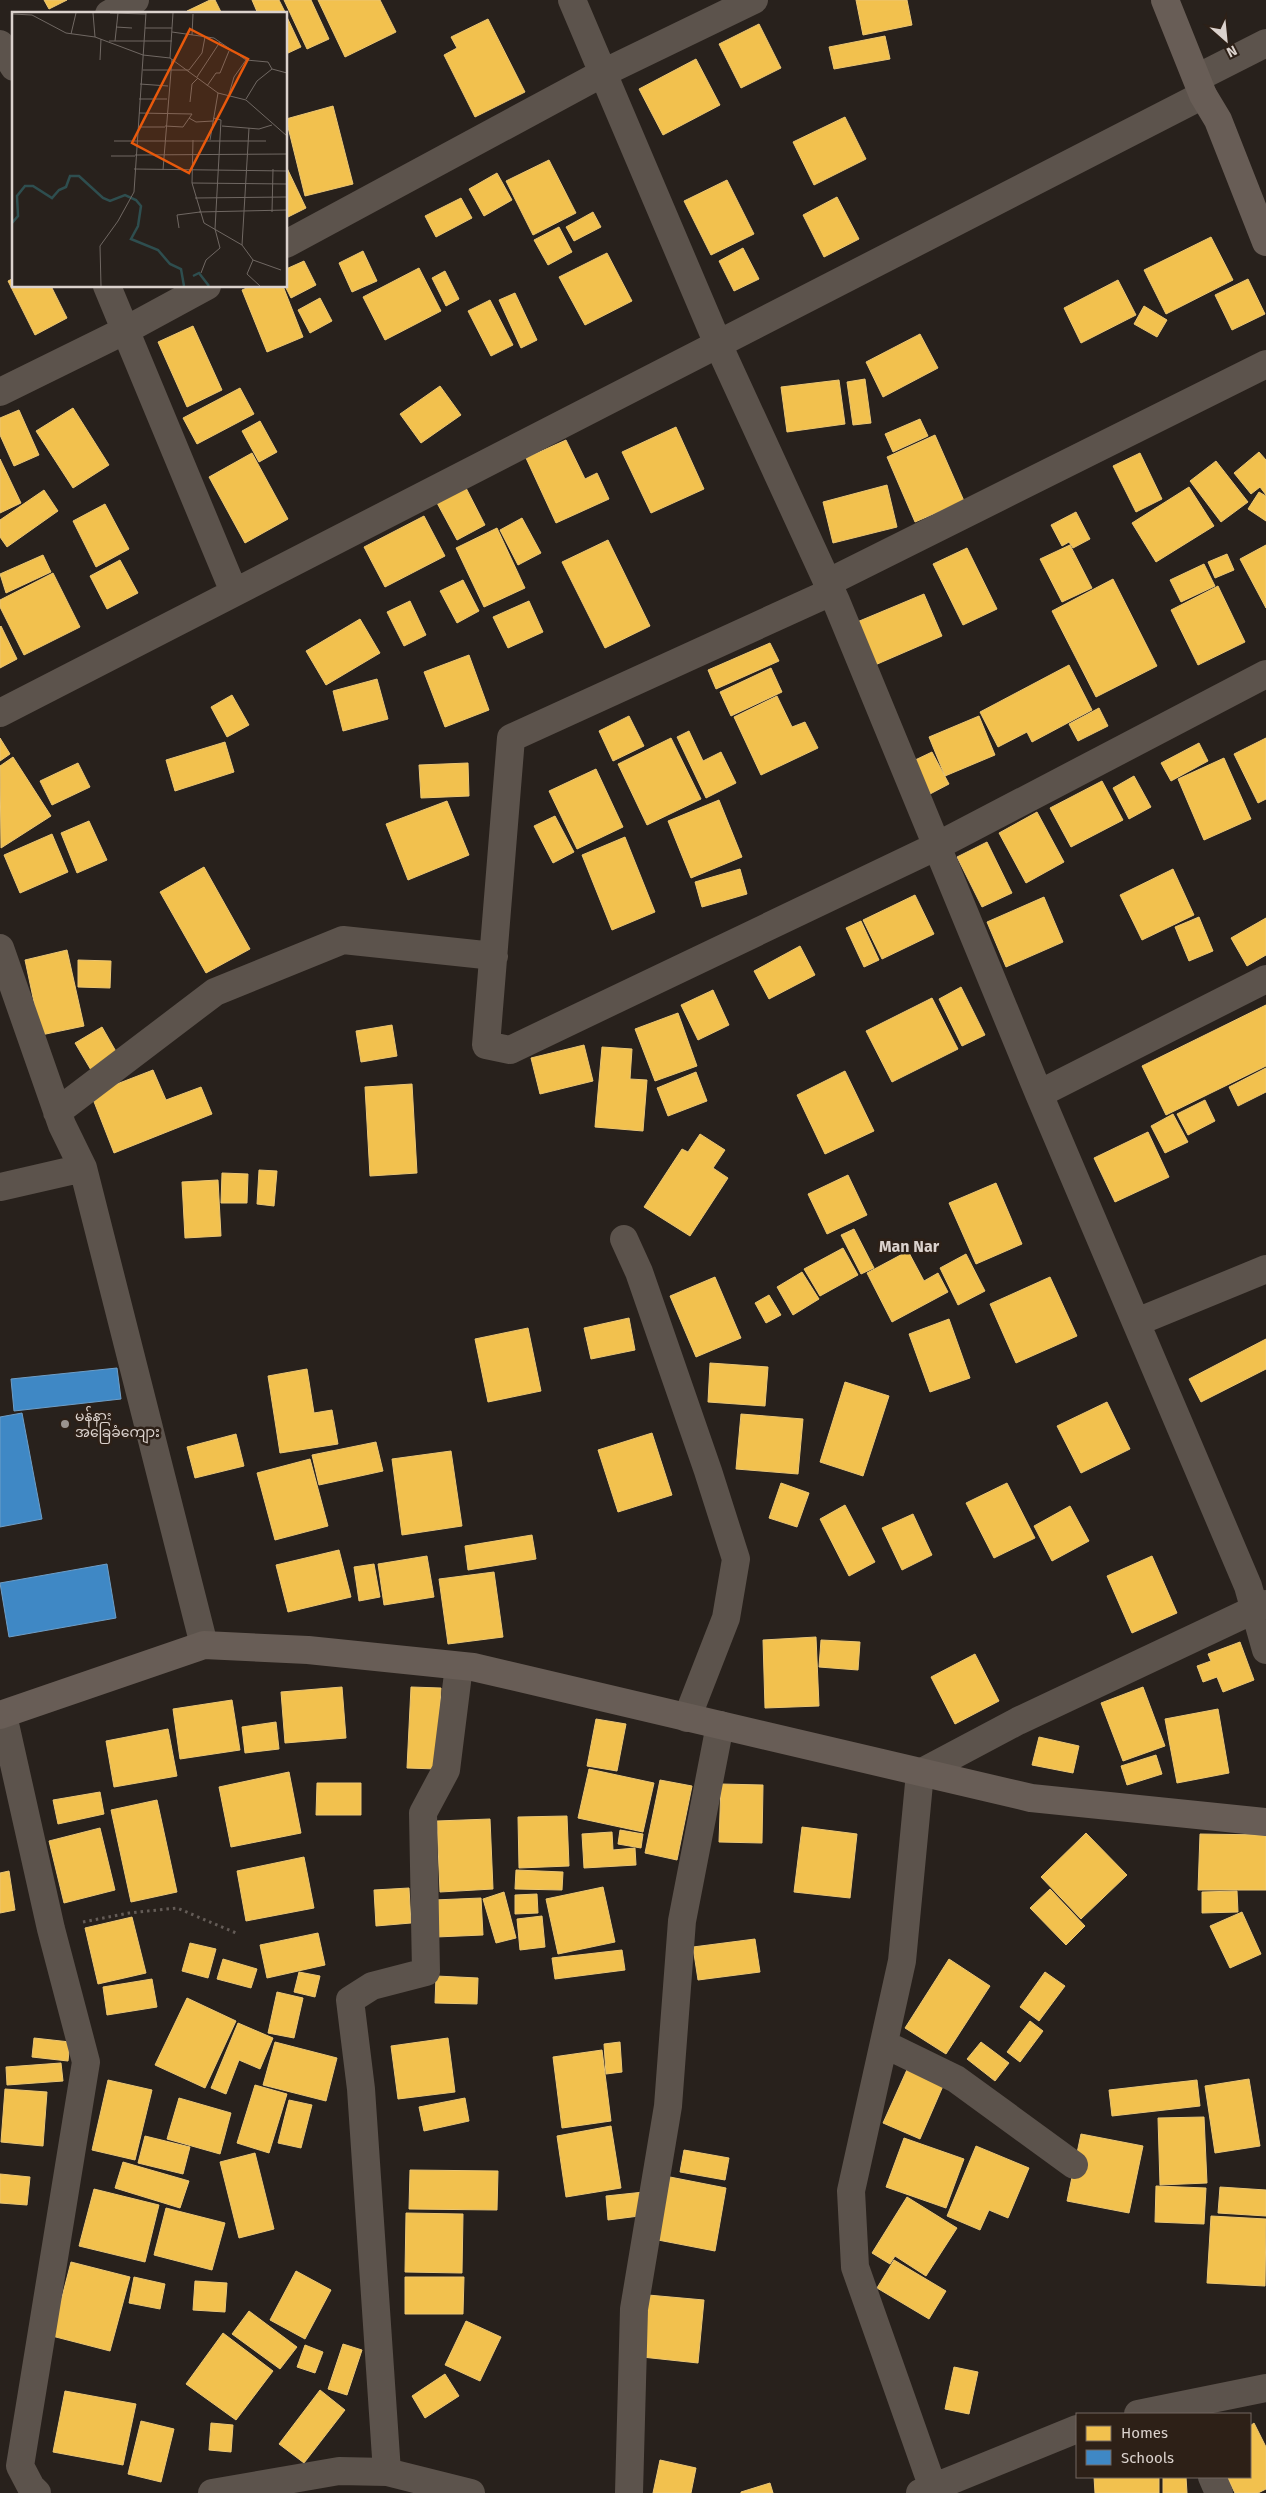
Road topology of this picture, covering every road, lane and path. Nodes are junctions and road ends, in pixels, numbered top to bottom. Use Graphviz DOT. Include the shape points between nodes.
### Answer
graph roads {
  1 [pos="135,0"];
  2 [pos="572,0"];
  3 [pos="754,0"];
  4 [pos="1165,0"];
  5 [pos="112,12"];
  6 [pos="1266,43"];
  7 [pos="603,73"];
  8 [pos="1200,86"];
  9 [pos="1266,242"];
  10 [pos="288,243"];
  11 [pos="108,288"];
  12 [pos="203,288"];
  13 [pos="126,330"];
  14 [pos="718,344"];
  15 [pos="1266,364"];
  16 [pos="0,392"];
  17 [pos="829,588"];
  18 [pos="234,592"];
  19 [pos="1266,674"];
  20 [pos="0,713"];
  21 [pos="937,846"];
  22 [pos="0,948"];
  23 [pos="494,956"];
  24 [pos="1266,979"];
  25 [pos="1039,1094"];
  26 [pos="57,1112"];
  27 [pos="83,1168"];
  28 [pos="0,1187"];
  29 [pos="624,1238"];
  30 [pos="1266,1269"];
  31 [pos="1138,1322"];
  32 [pos="1260,1607"];
  33 [pos="204,1644"];
  34 [pos="1266,1650"];
  35 [pos="459,1666"];
  36 [pos="2,1715"];
  37 [pos="686,1718"];
  38 [pos="720,1726"];
  39 [pos="920,1773"];
  40 [pos="1266,1822"];
  41 [pos="51,1929"];
  42 [pos="236,1933"];
  43 [pos="884,2044"];
  44 [pos="1074,2165"];
  45 [pos="1266,2388"];
  46 [pos="1184,2410"];
  47 [pos="1150,2413"];
  48 [pos="1076,2429"];
  49 [pos="10,2469"];
  50 [pos="387,2472"];
  51 [pos="1212,2478"];
  52 [pos="926,2490"];
  53 [pos="36,2493"];
  54 [pos="212,2493"];
  55 [pos="471,2493"];
  56 [pos="629,2493"];
  57 [pos="1219,2493"];
  1 -- 5 [label="street"];
  2 -- 7 [label="street"];
  3 -- 7 [label="street"];
  4 -- 8 [label="street"];
  6 -- 8 [label="street"];
  7 -- 10 [label="street"];
  7 -- 14 [label="street"];
  8 -- 9 [label="street" via="1218,120"];
  8 -- 14 [label="street"];
  11 -- 13 [label="street"];
  12 -- 13 [label="street"];
  13 -- 16 [label="street"];
  13 -- 18 [label="street"];
  14 -- 17 [label="street"];
  14 -- 18 [label="street"];
  15 -- 17 [label="street"];
  17 -- 21 [label="street"];
  17 -- 23 [label="street" via="511,738"];
  18 -- 20 [label="street"];
  19 -- 21 [label="street"];
  21 -- 23 [label="street" via="510,1050 486,1045"];
  21 -- 25 [label="street"];
  22 -- 26 [label="street"];
  23 -- 26 [label="street" via="343,940 215,992"];
  24 -- 25 [label="street"];
  25 -- 31 [label="street"];
  26 -- 27 [label="street"];
  27 -- 28 [label="street"];
  27 -- 33 [label="street"];
  29 -- 37 [label="street" via="639,1272 736,1559 726,1618"];
  30 -- 31 [label="street"];
  31 -- 32 [label="street" via="1248,1586"];
  32 -- 34 [label="street"];
  32 -- 39 [label="street" via="1018,1721"];
  33 -- 35 [label="street" via="308,1650"];
  33 -- 36 [label="street"];
  35 -- 37 [label="street"];
  35 -- 50 [label="street" via="446,1770 423,1814 426,1972 372,1986 350,2000 362,2089"];
  36 -- 41 [label="street"];
  37 -- 38 [label="street"];
  38 -- 39 [label="street"];
  38 -- 56 [label="street" via="682,1921 668,2106 634,2309"];
  39 -- 40 [label="street" via="1031,1798"];
  39 -- 43 [label="street" via="902,1961"];
  41 -- 42 [label="path" via="129,1913 176,1908"];
  41 -- 49 [label="street" via="86,2062"];
  43 -- 44 [label="street" via="956,2079"];
  43 -- 52 [label="street" via="851,2191 855,2267"];
  45 -- 46 [label="street"];
  46 -- 47 [label="street"];
  48 -- 52 [label="street"];
  49 -- 53 [label="street"];
  50 -- 54 [label="street" via="339,2471"];
  50 -- 55 [label="street"];
  51 -- 57 [label="street"];
}
